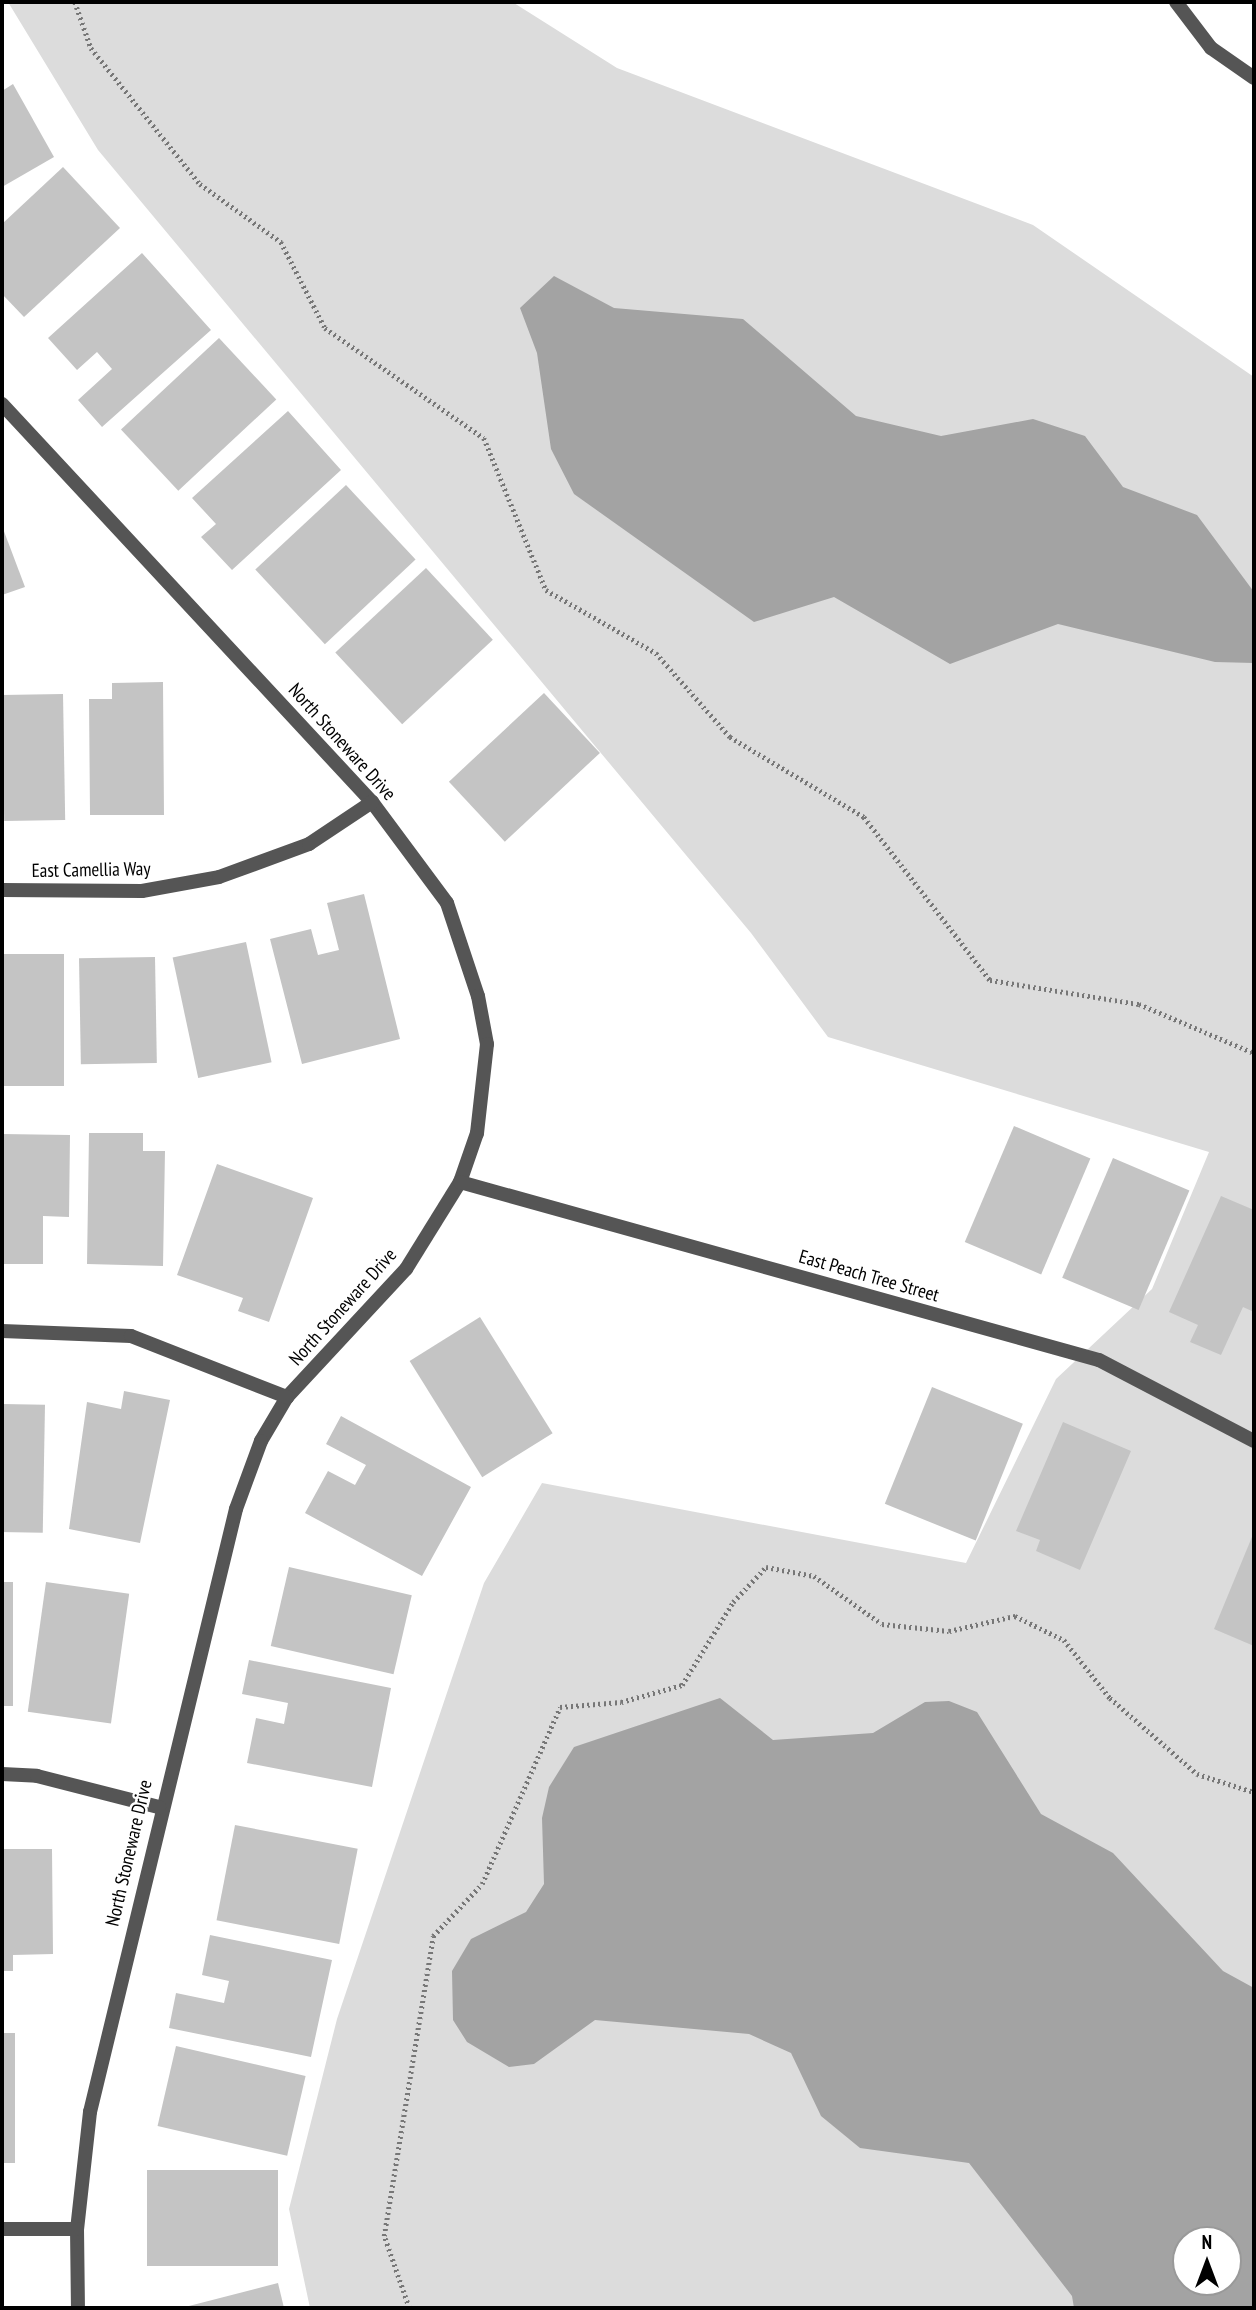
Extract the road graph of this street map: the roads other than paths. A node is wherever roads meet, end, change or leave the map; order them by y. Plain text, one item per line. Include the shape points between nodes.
1 (1176, 2) edge
2 (1254, 78) edge
3 (2, 404) edge
4 (372, 802) junction
5 (2, 890) edge
6 (460, 1182) junction
7 (2, 1331) edge
8 (287, 1397) junction
9 (1254, 1441) edge
10 (2, 1774) edge
11 (159, 1807) junction
12 (2, 2229) edge
13 (77, 2229) junction
14 (78, 2308) edge

1 - 2 street via 1211,48
3 - 4 street, North Stoneware Drive
4 - 5 street, East Camellia Way via 309,844 219,877 142,891
4 - 6 street, North Stoneware Drive via 447,903 478,996 487,1044 484,1088
6 - 8 street, North Stoneware Drive via 406,1269
6 - 9 street, East Peach Tree Street via 1099,1360
7 - 8 street via 131,1336
8 - 11 street, North Stoneware Drive via 261,1441 236,1509
10 - 11 street via 37,1776
11 - 13 street, North Stoneware Drive via 90,2112
12 - 13 street
13 - 14 street, North Stoneware Drive

